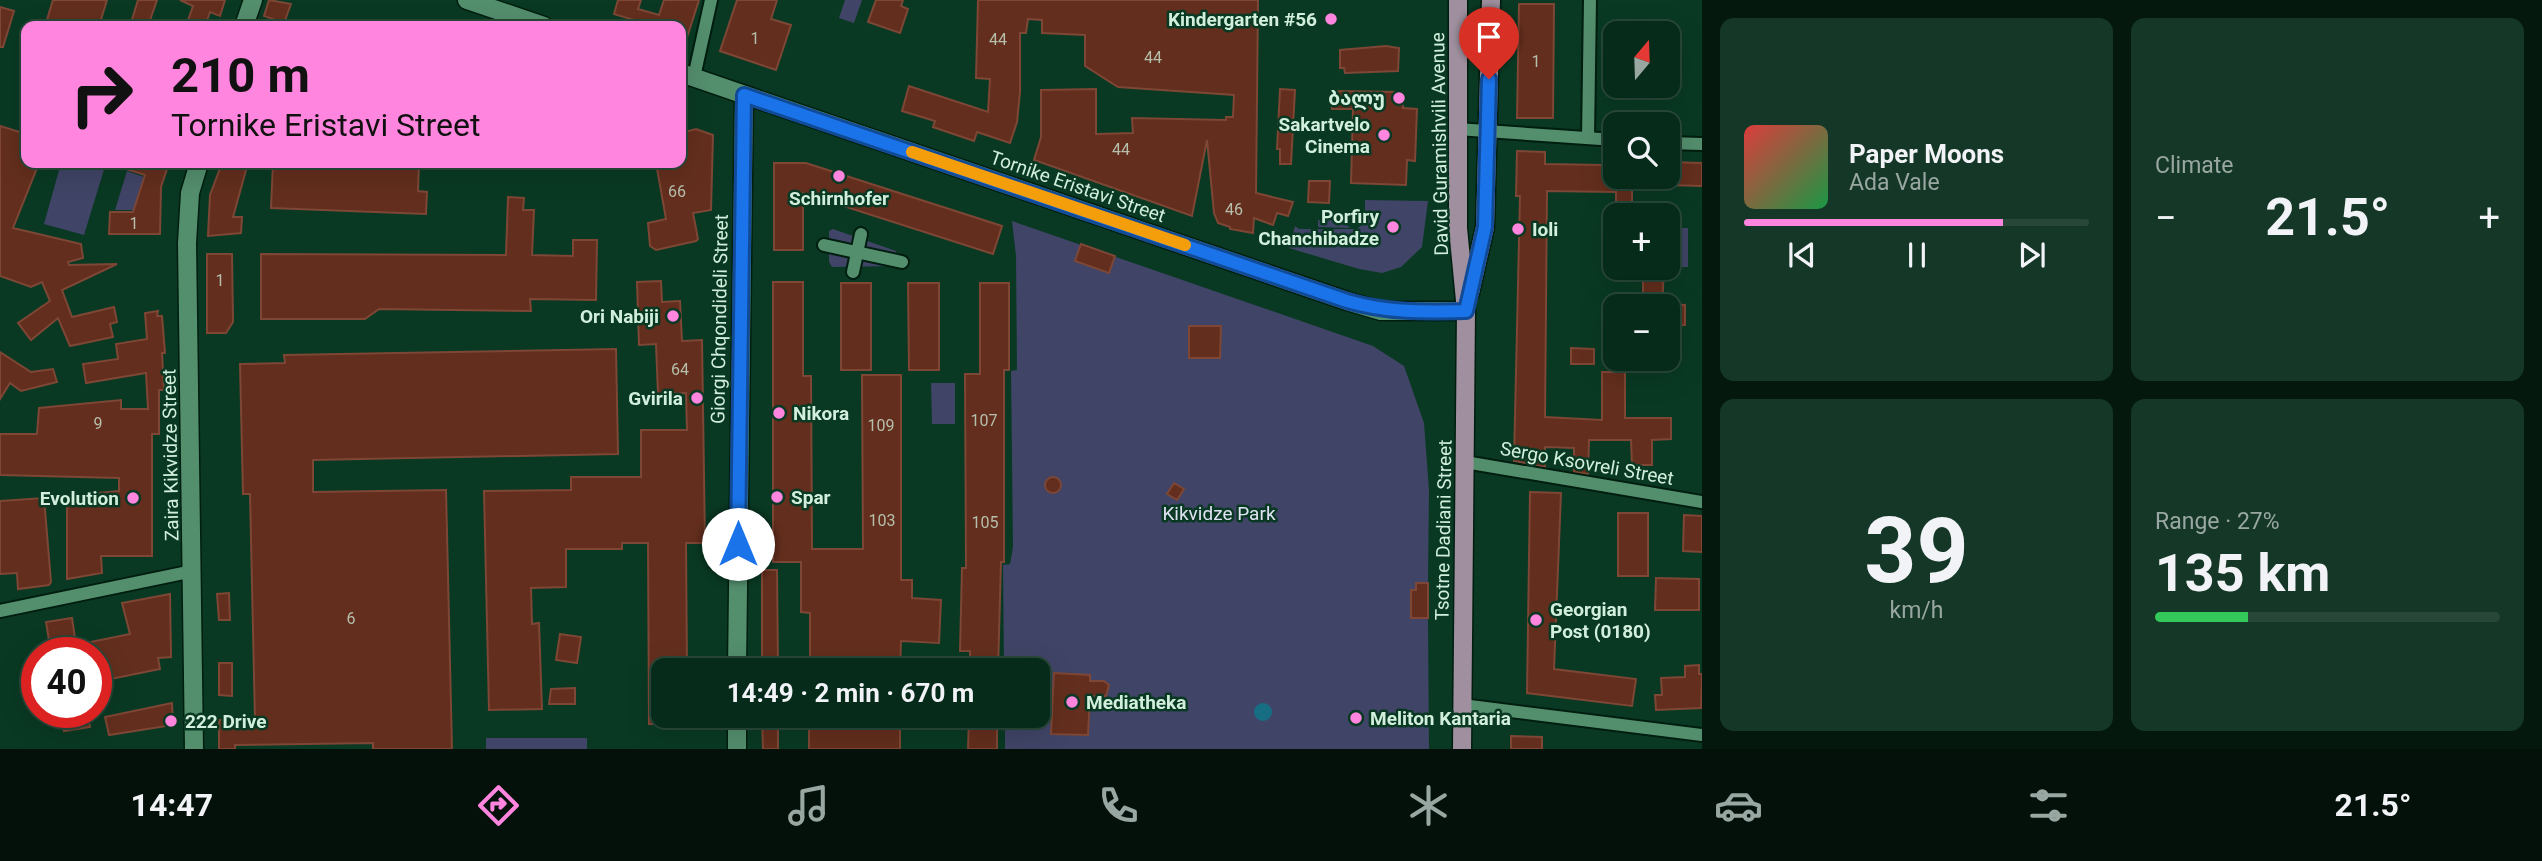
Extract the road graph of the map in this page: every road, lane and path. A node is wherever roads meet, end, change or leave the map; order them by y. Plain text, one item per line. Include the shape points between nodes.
1 (253, 0) edge
2 (467, 0) edge
3 (710, 0) edge
4 (1458, 0) edge
5 (1491, 0) edge
6 (1590, 0) edge
7 (246, 21) edge
8 (529, 21) edge
9 (687, 75) edge
10 (744, 95) junction
11 (1457, 130) junction
12 (1487, 132) junction
13 (1588, 138) junction
14 (1603, 139) edge
15 (1680, 143) edge
16 (1702, 144) edge
17 (198, 168) edge
18 (861, 234) dead end
19 (824, 245) dead end
20 (857, 252) junction
21 (902, 262) dead end
22 (853, 272) dead end
23 (1466, 311) junction
24 (1465, 462) junction
25 (1702, 502) edge
26 (193, 571) junction
27 (0, 611) edge
28 (737, 658) edge
29 (1462, 705) junction
30 (737, 728) edge
31 (1702, 734) edge
32 (194, 749) edge
33 (737, 749) edge
34 (1462, 749) edge

1 - 7 street
2 - 8 street
3 - 9 street
4 - 11 main road, David Guramishvili Avenue
5 - 12 main road, David Guramishvili Avenue
6 - 13 street
9 - 10 street, Tornike Eristavi Street
10 - 23 street, Tornike Eristavi Street via 1347,301 1381,311
10 - 28 street, Giorgi Chqondideli Street
11 - 12 street
11 - 23 main road, David Guramishvili Avenue via 1458,228
12 - 13 street
12 - 23 main road, David Guramishvili Avenue via 1485,227
13 - 14 street
15 - 16 street
17 - 26 street, Zaira Kikvidze Street via 190,193 187,243
18 - 20 street
19 - 20 street
20 - 21 street
20 - 22 street
23 - 24 main road, Tsotne Dadiani Street
24 - 25 street, Sergo Ksovreli Street
24 - 29 main road, Tsotne Dadiani Street
26 - 27 street
26 - 32 street, Zaira Kikvidze Street
29 - 31 street
29 - 34 main road, Tsotne Dadiani Street
30 - 33 street

